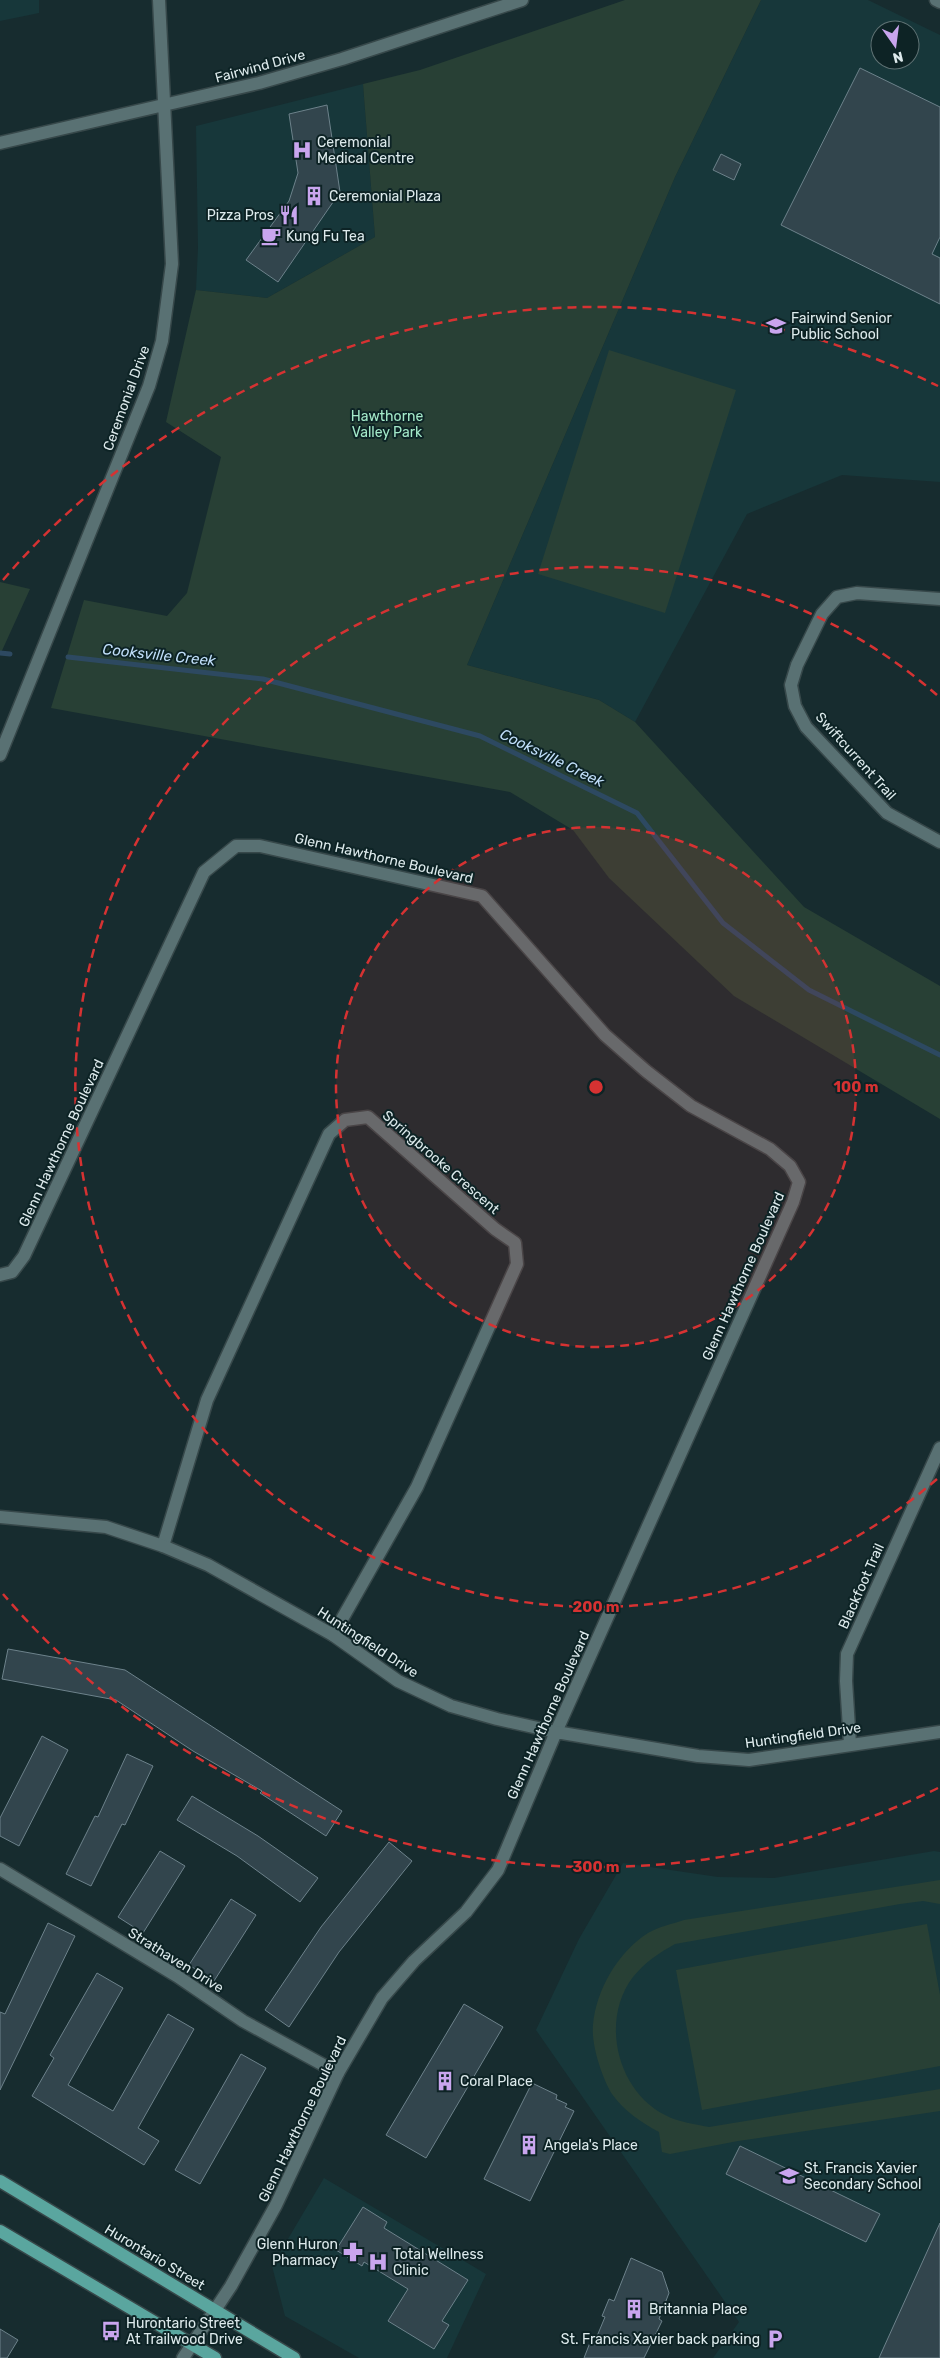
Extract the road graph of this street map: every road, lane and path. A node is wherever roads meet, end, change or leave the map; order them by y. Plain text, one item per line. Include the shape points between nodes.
1 (159, 0) edge
2 (522, 0) edge
3 (936, 0) edge
4 (940, 2) edge
5 (163, 106) junction
6 (0, 143) edge
7 (940, 599) edge
8 (0, 755) edge
9 (940, 842) edge
10 (0, 1275) edge
11 (940, 1448) edge
12 (0, 1517) edge
13 (163, 1546) junction
14 (333, 1635) junction
15 (556, 1732) junction
16 (940, 1732) edge
17 (850, 1744) junction
18 (0, 1869) edge
19 (338, 2073) junction
20 (0, 2181) edge
21 (0, 2231) edge
22 (215, 2310) junction
23 (193, 2344) junction
24 (183, 2358) edge
25 (215, 2358) edge
26 (294, 2358) edge

1 - 5 street, Ceremonial Drive
2 - 5 street, Fairwind Drive via 342,59
3 - 4 street
5 - 6 street, Fairwind Drive
5 - 8 street, Ceremonial Drive via 172,264 162,341 149,386
7 - 9 street, Swiftcurrent Trail via 857,593 837,597 822,614 797,665 791,685 795,706 806,727 887,812
10 - 15 street, Glenn Hawthorne Boulevard via 12,1272 24,1256 204,872 236,846 260,846 482,896 605,1035 691,1106 770,1149 790,1166 799,1182 793,1202
11 - 17 street, Blackfoot Trail via 848,1654 846,1681
12 - 13 street, Huntingfield Drive via 106,1527
13 - 14 street, Huntingfield Drive via 208,1565
13 - 14 street, Springbrooke Crescent via 207,1400 329,1134 345,1120 368,1117 514,1243 517,1264 416,1487
14 - 15 street, Huntingfield Drive via 398,1681 428,1696 497,1719
15 - 17 street, Huntingfield Drive via 698,1756 749,1760
15 - 19 street, Glenn Hawthorne Boulevard via 498,1870 466,1912 414,1961 382,1998
16 - 17 street, Huntingfield Drive
18 - 19 street, Strathaven Drive via 177,1976 243,2021
19 - 22 street, Glenn Hawthorne Boulevard via 290,2180
20 - 22 main road, Hurontario Street
21 - 23 main road
22 - 23 street, Glenn Hawthorne Boulevard
22 - 26 main road, Hurontario Street
23 - 24 street, Glenn Hawthorne Boulevard
23 - 25 main road

